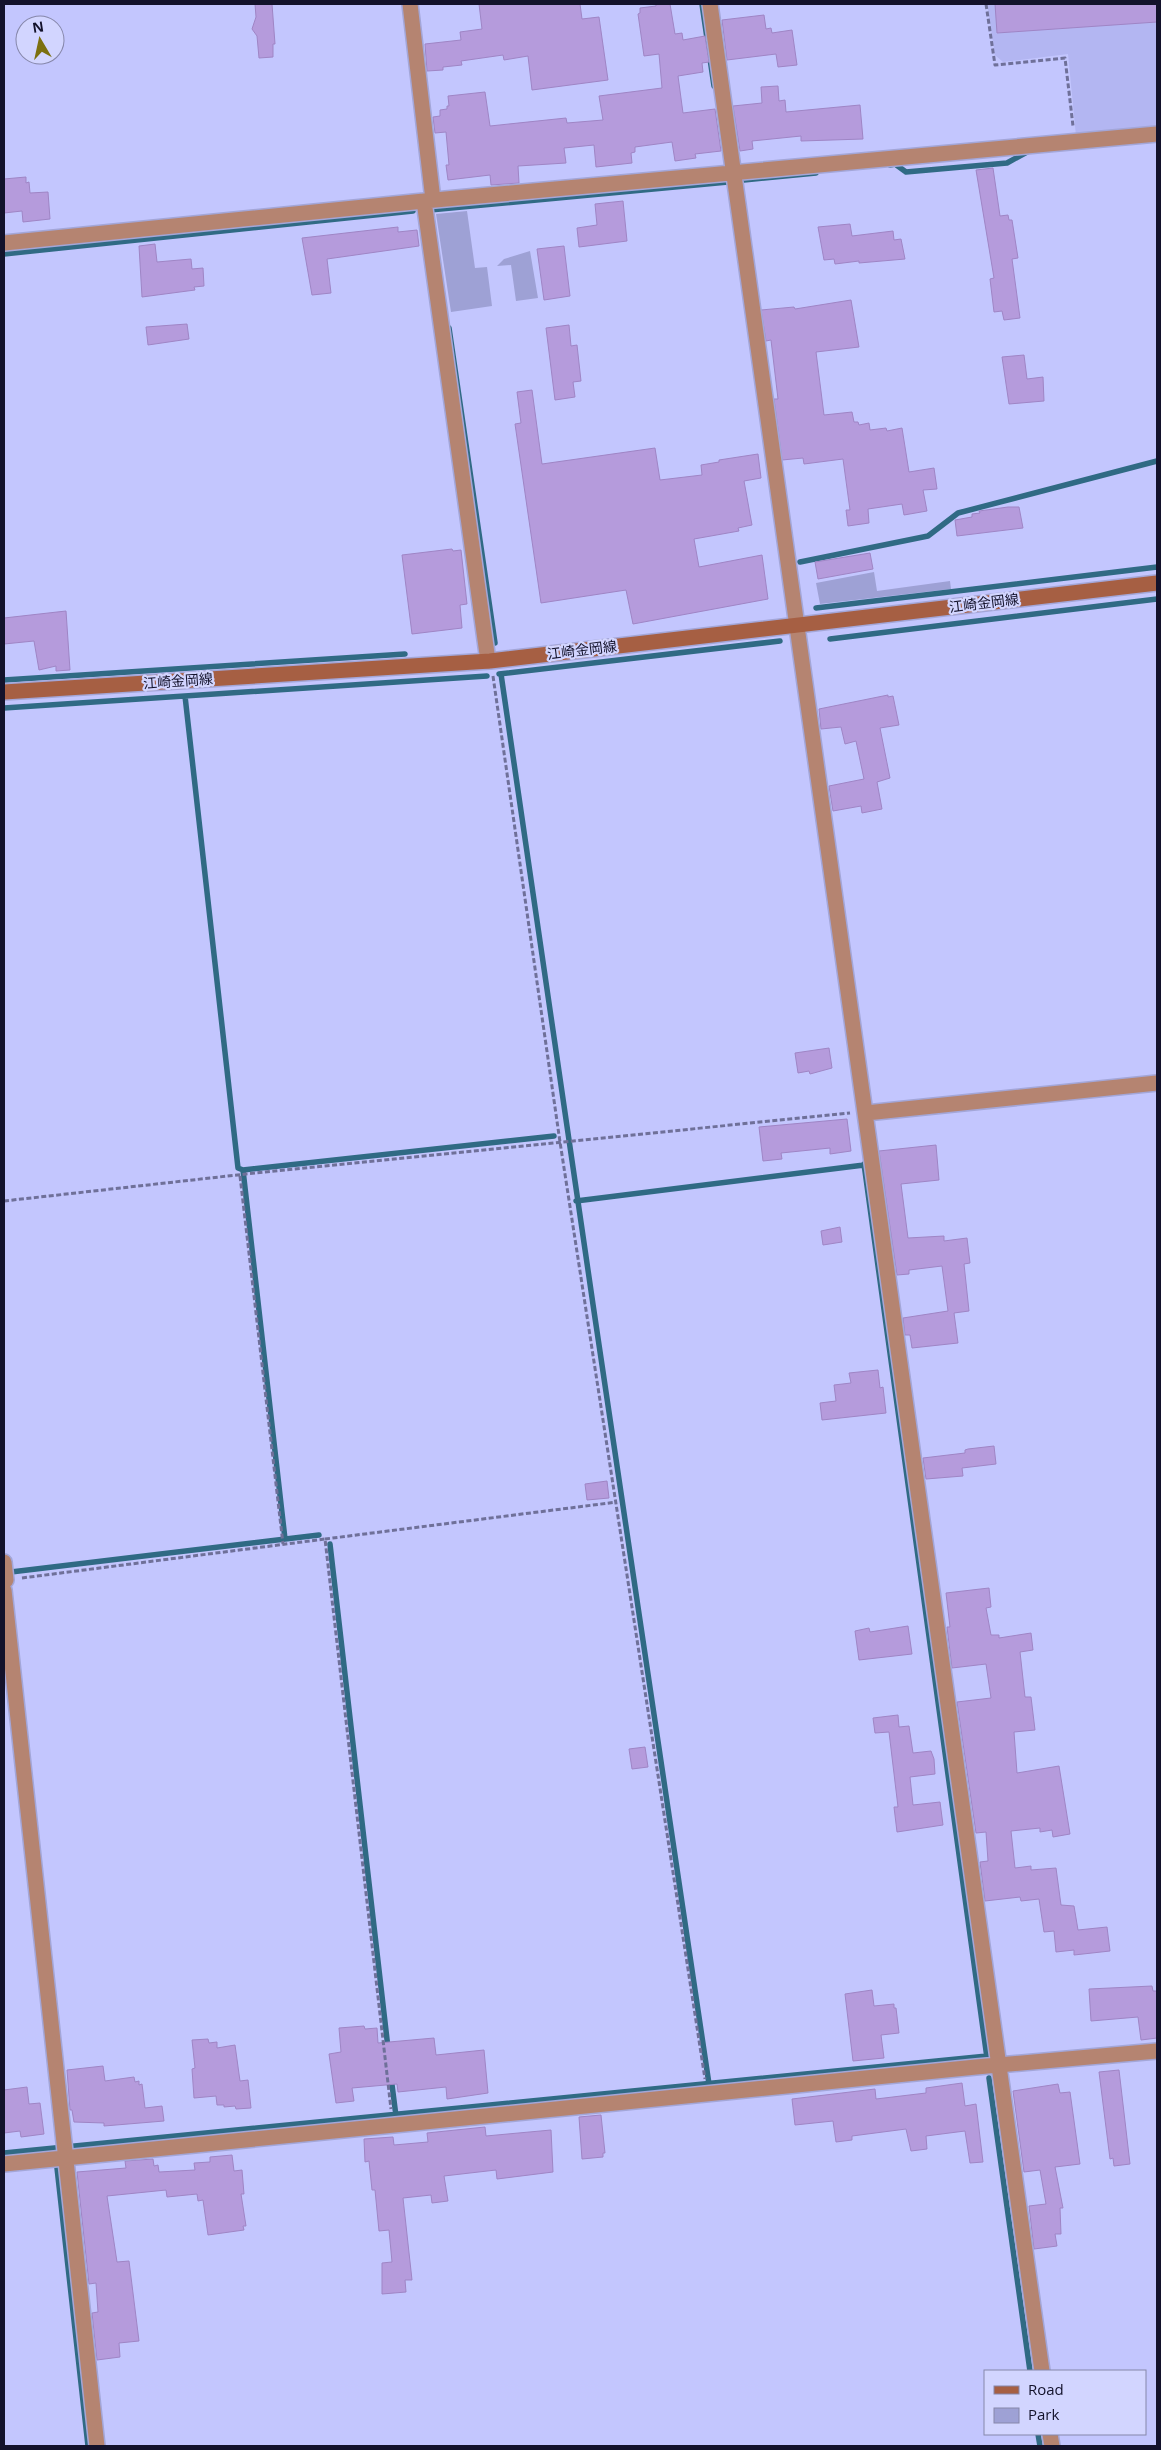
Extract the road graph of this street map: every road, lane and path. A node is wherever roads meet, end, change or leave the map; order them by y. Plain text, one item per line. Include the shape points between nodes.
1 (410, 4) edge
2 (710, 4) edge
3 (986, 4) edge
4 (1157, 134) edge
5 (1074, 141) junction
6 (734, 172) junction
7 (428, 201) junction
8 (4, 243) edge
9 (1157, 583) edge
10 (796, 625) junction
11 (489, 661) junction
12 (4, 692) edge
13 (1157, 1082) edge
14 (860, 1113) junction
15 (564, 1142) junction
16 (243, 1175) junction
17 (4, 1201) edge
18 (617, 1502) junction
19 (325, 1539) junction
20 (282, 1541) junction
21 (4, 1562) edge
22 (5, 1585) edge
23 (1157, 2052) edge
24 (1001, 2066) junction
25 (705, 2080) dead end
26 (391, 2110) dead end
27 (65, 2151) junction
28 (4, 2164) edge
29 (1042, 2370) edge
30 (96, 2446) edge

1 - 7 street
2 - 6 street
3 - 5 path via 996,65 1065,58
4 - 5 street
5 - 6 street
6 - 7 street
6 - 10 street
7 - 8 street
7 - 11 street
9 - 10 main road, 江崎金岡線
10 - 11 main road, 江崎金岡線
10 - 14 street
11 - 12 main road, 江崎金岡線
11 - 15 path
13 - 14 street
14 - 15 path
14 - 24 street
15 - 16 path
15 - 18 path
16 - 17 path
16 - 20 path
18 - 19 path
18 - 25 path
19 - 20 path
19 - 26 path
20 - 22 path
21 - 22 street
22 - 27 street
23 - 24 street
24 - 27 street
24 - 29 street
27 - 28 street
27 - 30 street

